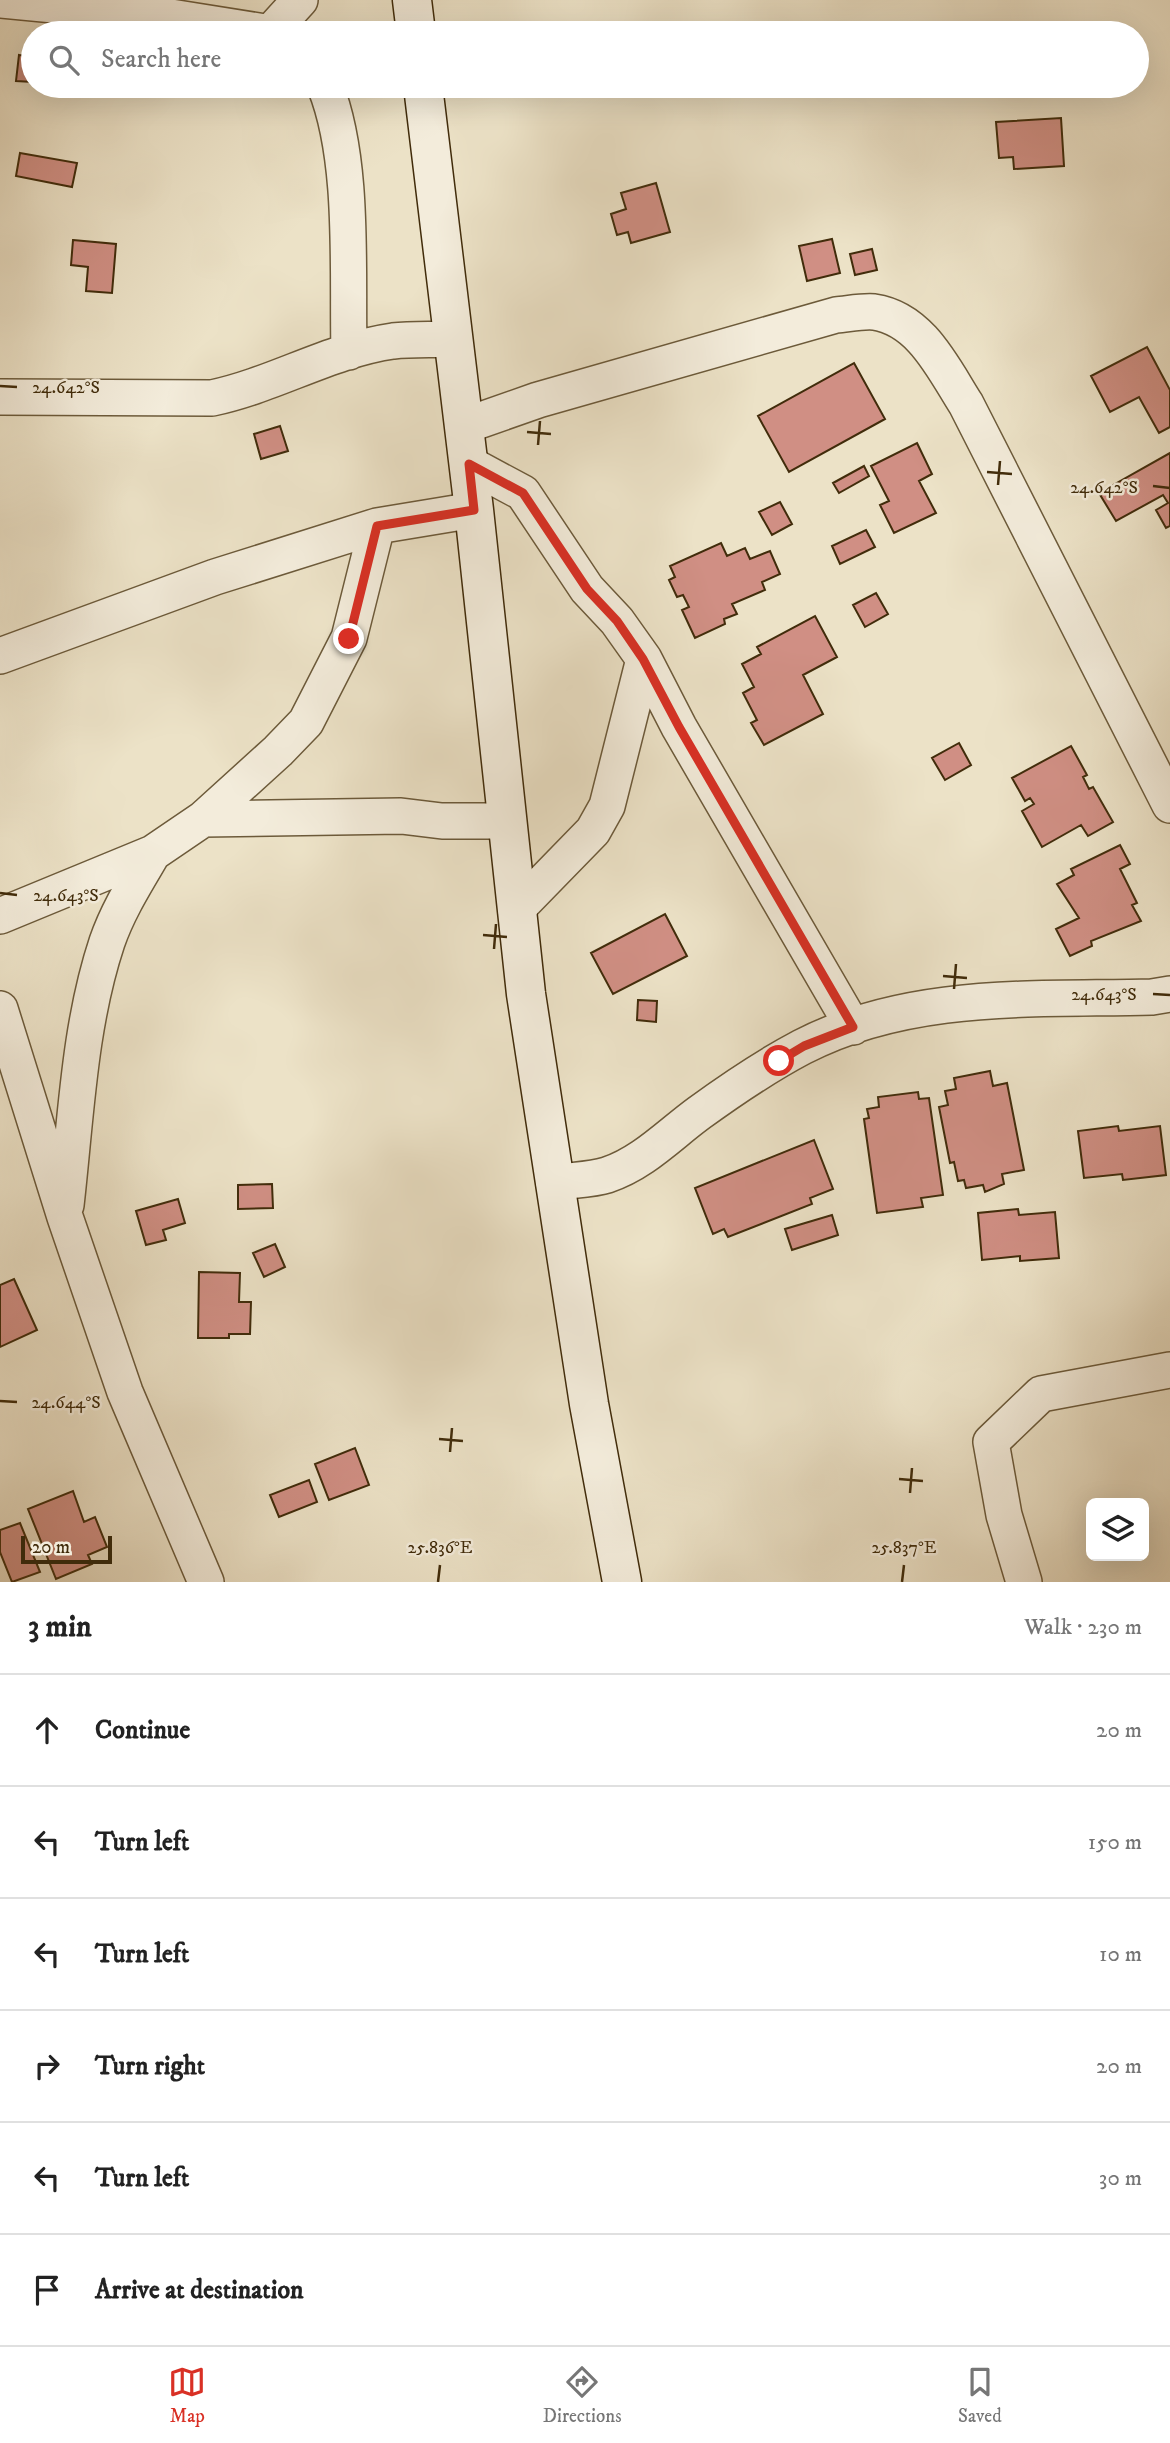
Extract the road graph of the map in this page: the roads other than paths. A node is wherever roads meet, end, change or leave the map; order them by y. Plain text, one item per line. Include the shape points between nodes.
1 (0, 0) edge
2 (300, 0) edge
3 (412, 0) edge
4 (195, 21) edge
5 (281, 21) edge
6 (415, 21) edge
7 (329, 98) edge
8 (423, 98) edge
9 (453, 339) junction
10 (349, 352) junction
11 (0, 397) edge
12 (464, 426) junction
13 (469, 464) junction
14 (474, 510) junction
15 (377, 526) junction
16 (0, 656) edge
17 (643, 659) junction
18 (1170, 805) edge
19 (203, 818) junction
20 (506, 821) junction
21 (153, 853) junction
22 (516, 910) junction
23 (0, 916) edge
24 (1170, 994) edge
25 (0, 1009) edge
26 (853, 1027) junction
27 (554, 1183) junction
28 (65, 1217) junction
29 (1170, 1370) edge
30 (206, 1582) edge
31 (622, 1582) edge
32 (1024, 1582) edge

1 - 4 street
2 - 5 street
3 - 6 street
7 - 10 street via 337,124 349,244
8 - 9 street
9 - 10 street via 393,341
9 - 12 street
10 - 11 street via 212,398
12 - 13 street
12 - 18 street via 538,400 836,315 872,312 892,317 912,328 929,347 966,404
13 - 14 street
13 - 17 street via 523,493 587,589
14 - 15 street
14 - 20 street
15 - 16 street via 215,576
15 - 19 street via 349,639 306,722
17 - 22 street via 607,806 593,831
17 - 26 street
19 - 20 street via 401,816
19 - 21 street
20 - 22 street
21 - 23 street
21 - 28 street via 107,943 94,995
22 - 27 street
24 - 26 street via 940,1005
25 - 28 street
26 - 27 street via 804,1046 736,1086 665,1143 607,1175
27 - 31 street
28 - 30 street via 125,1392
29 - 32 street via 1041,1394 991,1442 1004,1515

